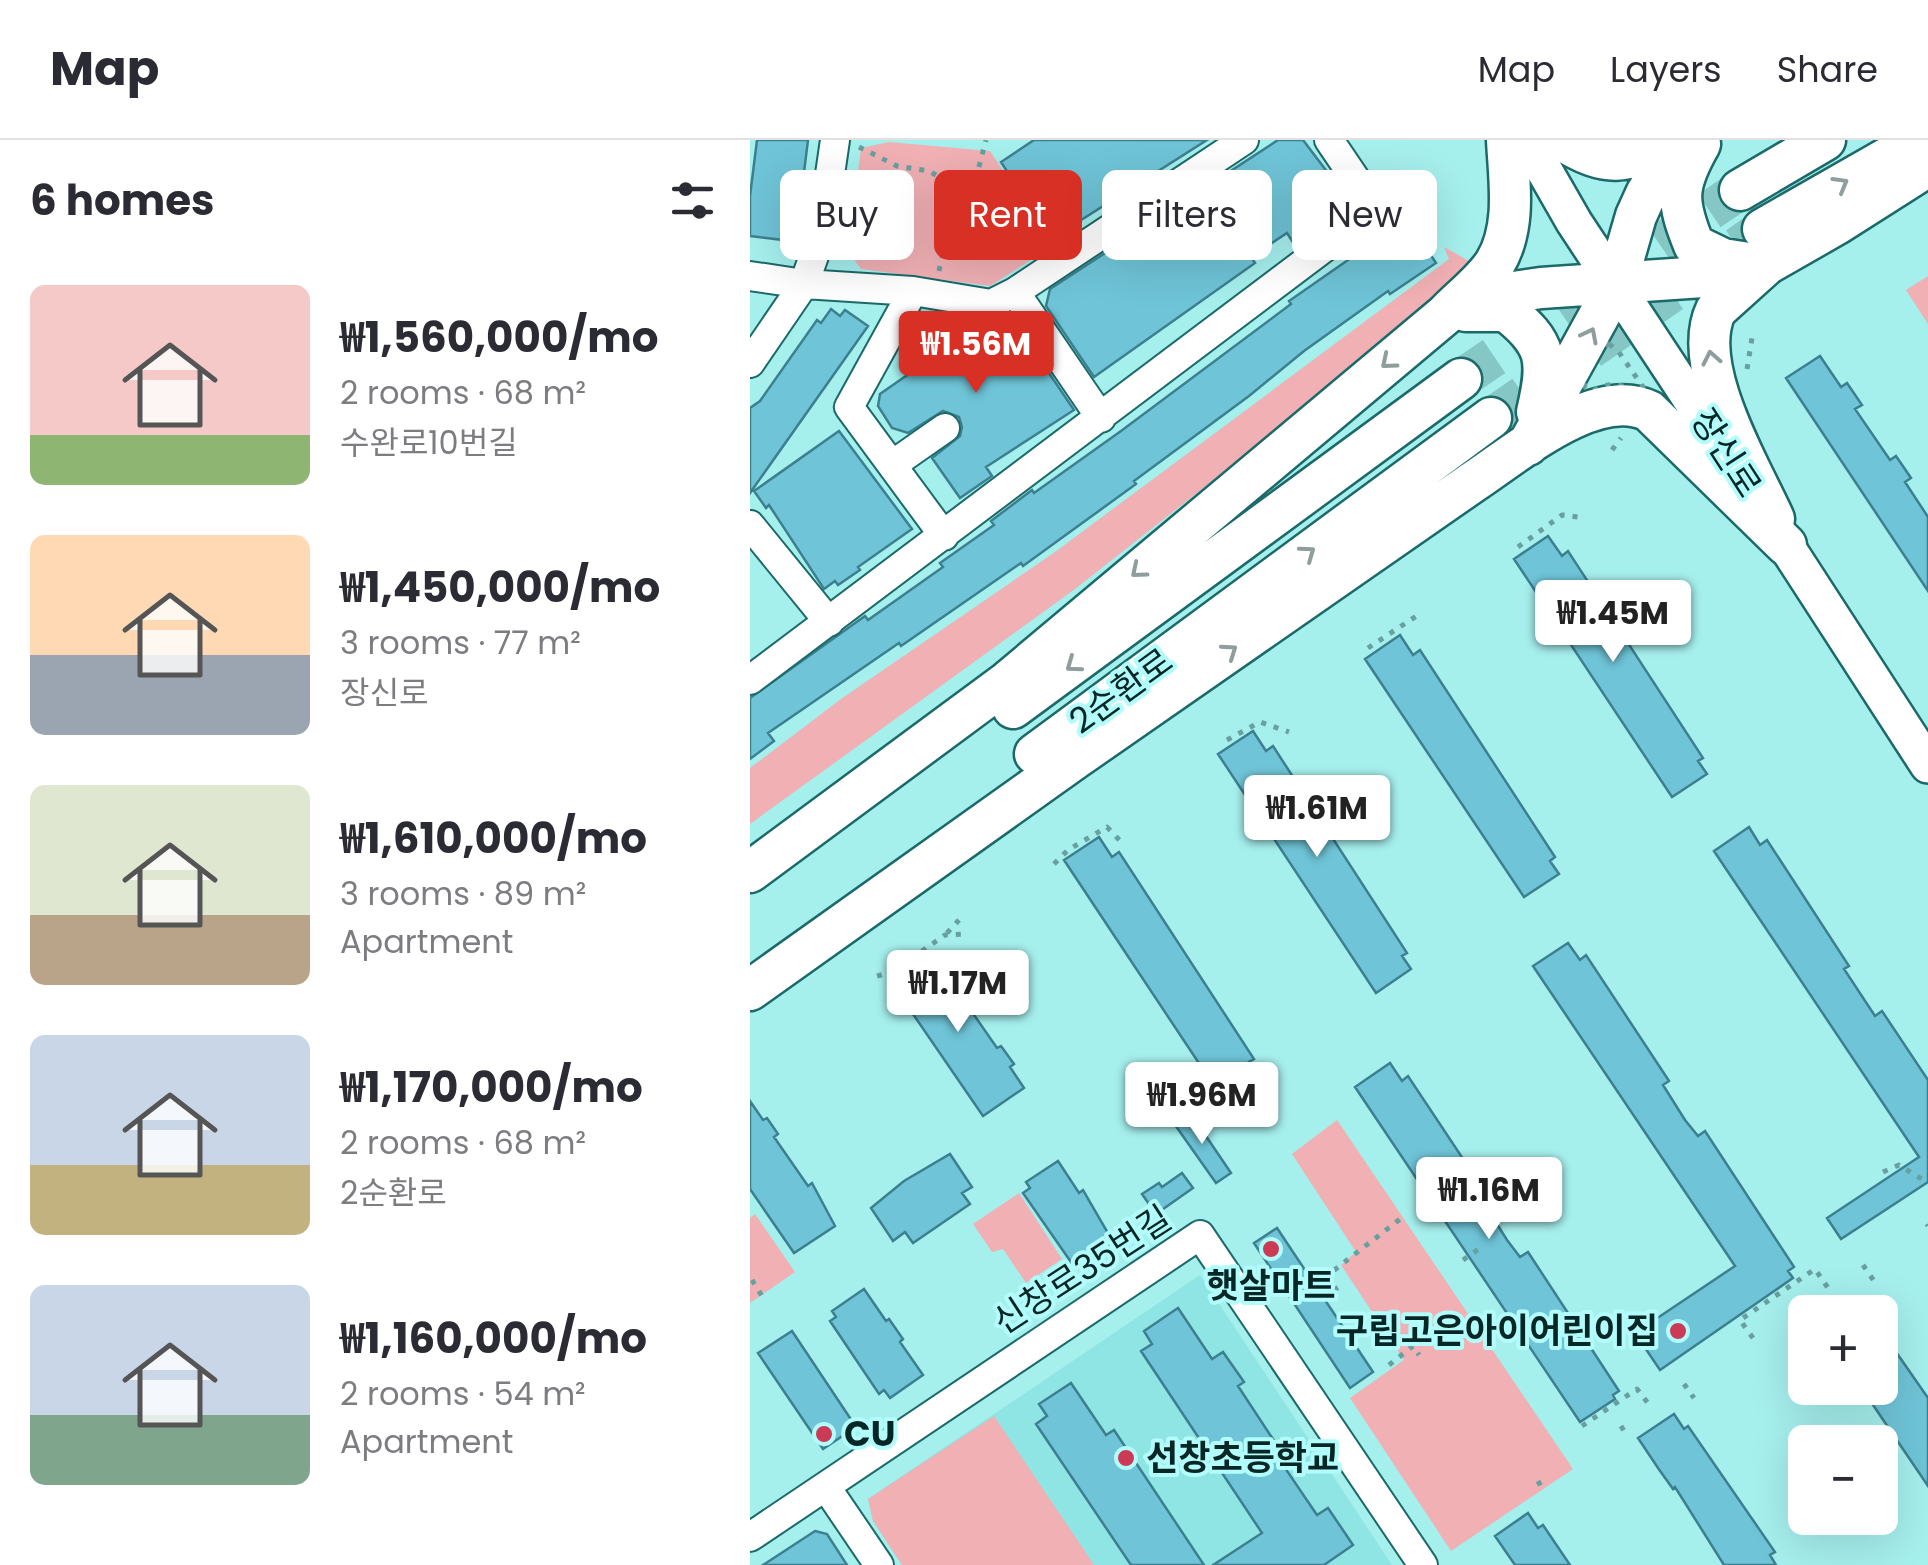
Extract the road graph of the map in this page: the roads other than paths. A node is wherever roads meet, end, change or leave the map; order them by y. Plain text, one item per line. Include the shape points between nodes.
1 (835, 140) edge
2 (1244, 140) edge
3 (1330, 140) edge
4 (1507, 140) edge
5 (1527, 140) edge
6 (1562, 140) edge
7 (1678, 140) edge
8 (1699, 140) edge
9 (1826, 140) edge
10 (1919, 140) edge
11 (1928, 166) edge
12 (1740, 190) tunnel mouth
13 (1765, 246) junction
14 (750, 276) edge
15 (804, 284) junction
16 (1616, 285) junction
17 (924, 292) junction
18 (1015, 292) junction
19 (1446, 314) junction
20 (750, 362) edge
21 (1461, 379) tunnel mouth
22 (1101, 418) junction
23 (1491, 418) tunnel mouth
24 (945, 428) dead end
25 (1528, 445) junction
26 (892, 465) junction
27 (750, 525) edge
28 (944, 536) junction
29 (1786, 545) junction
30 (829, 622) junction
31 (750, 680) edge
32 (1928, 765) edge
33 (750, 872) edge
34 (750, 902) edge
35 (750, 964) edge
36 (750, 990) edge
37 (826, 1486) junction
38 (750, 1536) edge
39 (879, 1565) edge
40 (1424, 1565) edge

1 - 15 street via 821,236
2 - 18 street
3 - 22 street via 1373,206 1335,242
4 - 19 highway via 1508,230 1502,248
5 - 16 main road, 장신로
6 - 7 highway via 1612,162
8 - 13 highway via 1680,187 1680,212 1694,245 1722,259
8 - 16 highway via 1646,194
9 - 12 highway
13 -> 10 highway
11 - 13 highway
13 - 16 highway via 1732,275
29 -> 13 highway via 1723,406 1707,338 1716,310
14 - 15 street
15 - 17 street
15 - 20 street
16 - 19 highway via 1500,294
25 -> 16 highway
16 - 29 main road, 장신로
17 - 18 street via 991,304
17 - 26 street via 849,407
18 - 22 street
19 - 25 highway via 1506,311 1534,335 1545,371
19 -> 33 highway via 1007,682
21 -> 34 highway, 2순환로
22 - 28 street
35 -> 23 highway, 2순환로
24 - 26 street
25 - 29 highway via 1589,410 1632,402 1681,439
36 -> 25 highway
26 - 28 street
27 - 30 street
28 - 30 street
29 - 32 main road, 장신로
30 - 31 street
37 - 38 street, 신창로35번길
37 - 39 street
37 - 40 street, 신창로35번길 via 1200,1235

